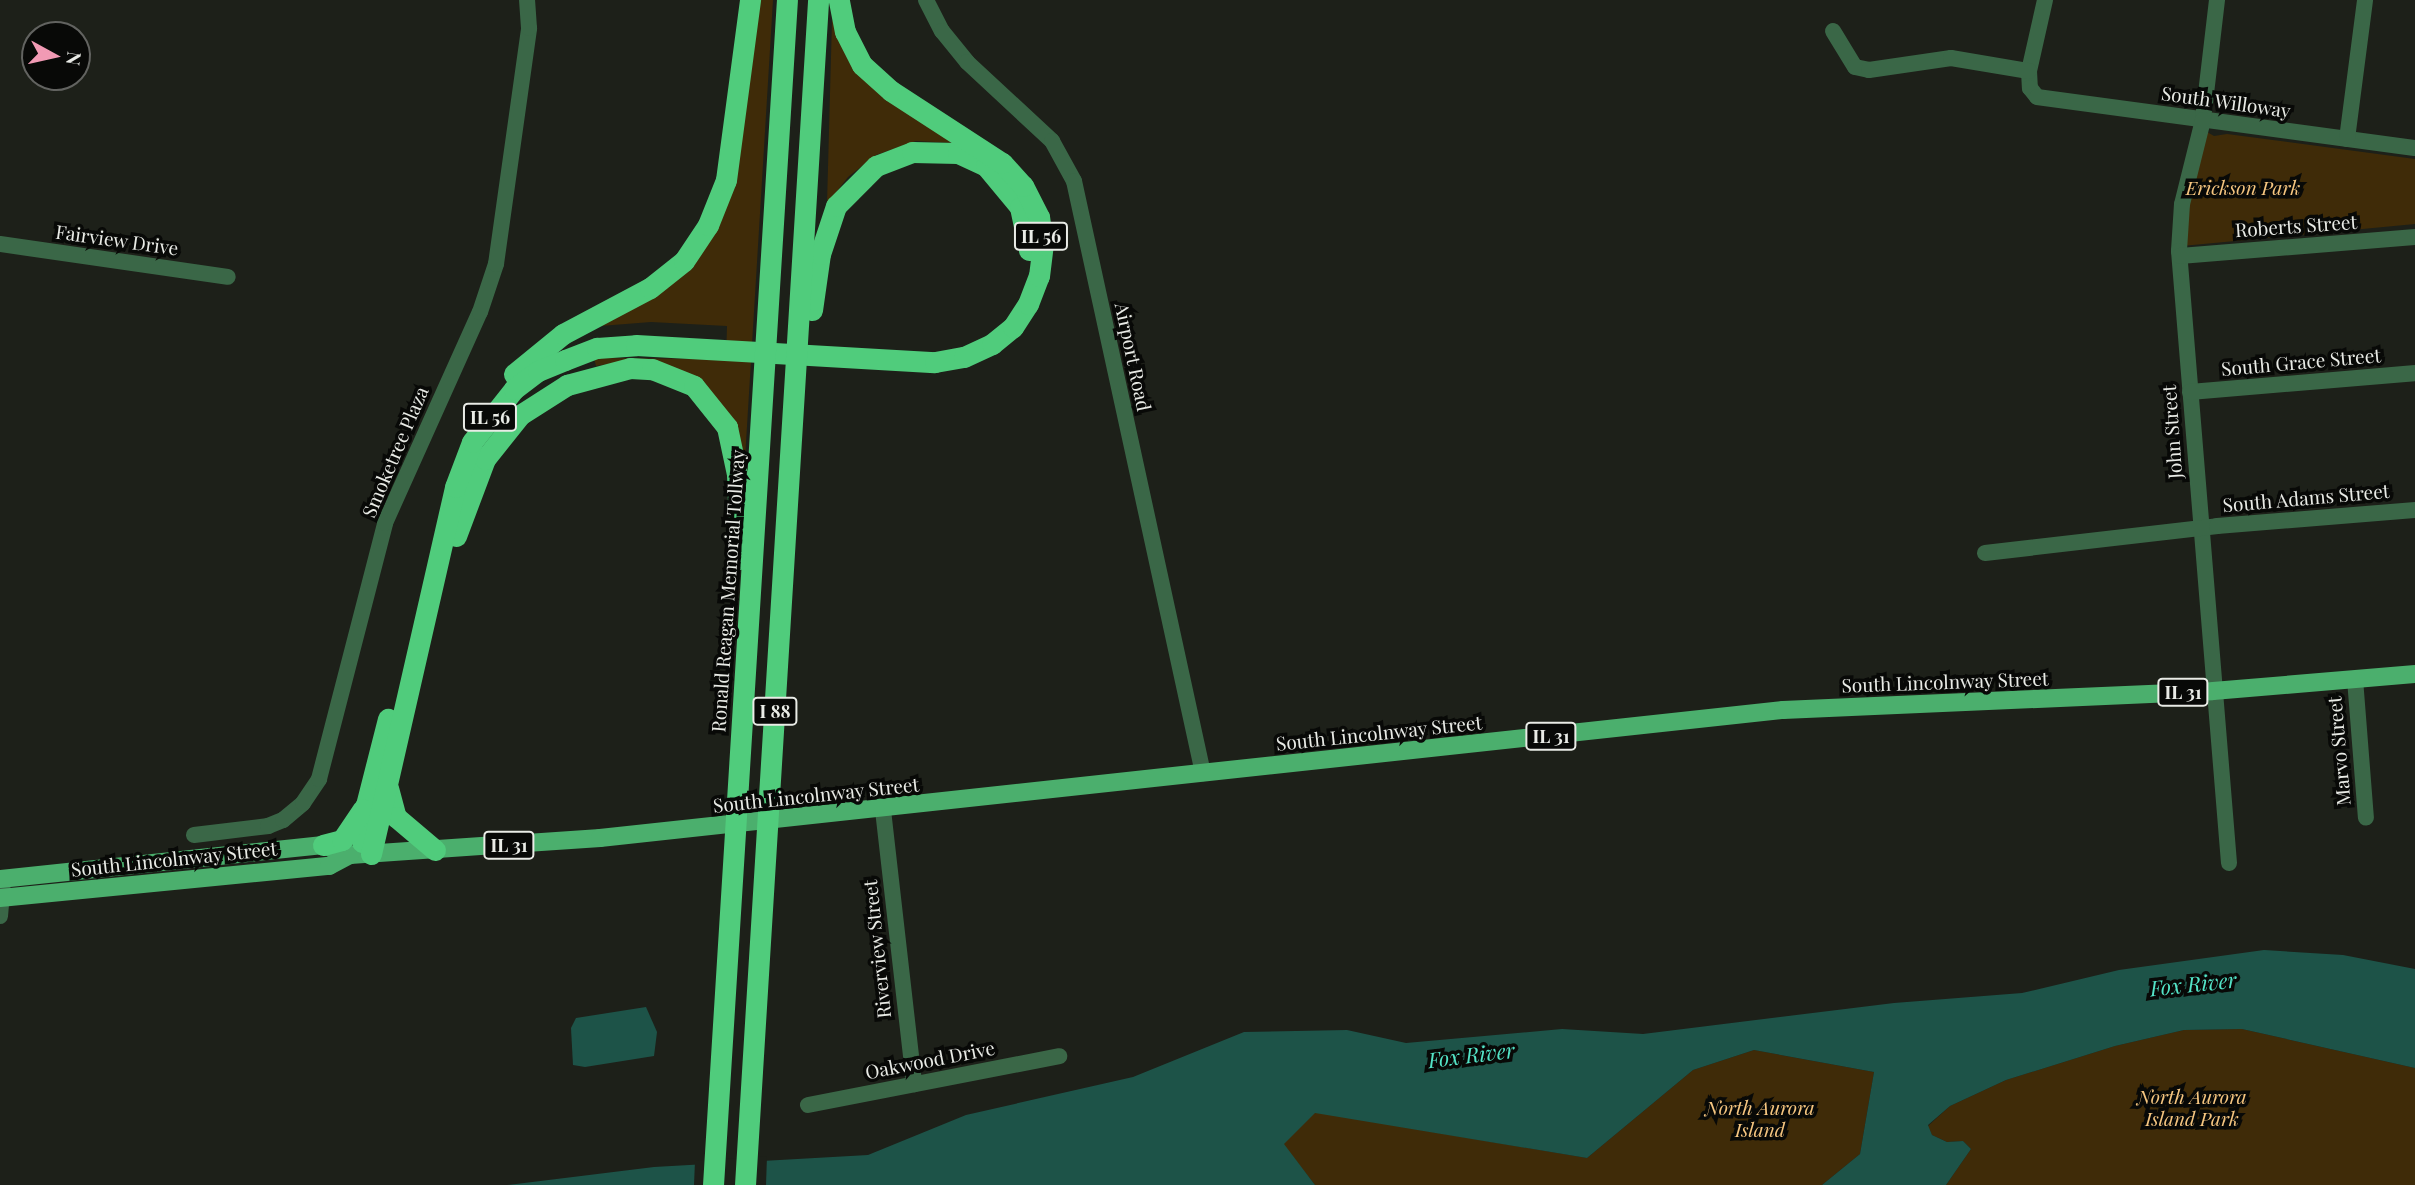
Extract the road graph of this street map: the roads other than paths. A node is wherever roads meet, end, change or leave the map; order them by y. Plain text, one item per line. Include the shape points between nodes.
1 (527, 0) edge
2 (750, 0) edge
3 (787, 0) edge
4 (818, 0) edge
5 (839, 0) edge
6 (926, 0) edge
7 (2045, 0) edge
8 (2217, 0) edge
9 (2365, 0) edge
10 (1833, 31) dead end
11 (2029, 71) junction
12 (2203, 120) junction
13 (2347, 139) junction
14 (2415, 148) edge
15 (2415, 237) edge
16 (0, 244) edge
17 (2180, 256) junction
18 (228, 277) dead end
19 (741, 344) junction
20 (827, 349) junction
21 (2415, 373) edge
22 (795, 380) junction
23 (502, 384) junction
24 (2190, 392) junction
25 (2415, 510) edge
26 (2201, 529) junction
27 (1984, 553) dead end
28 (747, 665) junction
29 (2415, 674) edge
30 (412, 676) junction
31 (2355, 679) junction
32 (2213, 691) junction
33 (1203, 773) junction
34 (388, 783) junction
35 (366, 805) junction
36 (883, 810) junction
37 (2366, 818) dead end
38 (194, 835) dead end
39 (323, 845) junction
40 (435, 850) junction
41 (361, 854) junction
42 (2229, 863) dead end
43 (2, 878) edge
44 (1, 904) edge
45 (1059, 1056) dead end
46 (914, 1084) junction
47 (808, 1105) dead end
48 (713, 1185) edge
49 (745, 1185) edge

1 - 38 street, Smoketree Plaza via 529,28 496,264 480,312 388,514 319,779 303,803 283,820
2 - 23 highway, IL 56 via 726,180 708,225 684,261 650,288 564,334
3 - 28 highway, Ronald Reagan Memorial Tollway / I 88
4 - 22 highway, I 88
5 - 20 highway, IL 56 via 845,32 862,65 891,91 1002,163 1023,186 1039,217 1042,245 1040,276 1028,304 1013,327 992,344 964,357 934,362
6 - 33 street, Airport Road via 942,31 967,62 1052,141 1074,181
7 - 11 street
8 - 12 street, John Street
9 - 13 street
10 - 11 street via 1855,67 1862,69 1951,58
11 - 12 street, South Willoway via 2034,93 2043,100
12 - 13 street, South Willoway
12 - 17 street, John Street via 2182,204
13 - 14 street, South Willoway
15 - 17 street, Roberts Street
16 - 18 street, Fairview Drive
17 - 24 street, John Street
19 - 20 highway
19 - 23 highway via 649,332 592,338 563,348
19 - 30 highway, IL 56 via 597,348 538,371 514,389 472,442 455,487
20 - 22 highway via 948,347 976,339 999,321 1021,291 1029,263 1028,233 1020,207 986,166 958,153 912,152 876,166 852,186 836,206 820,254 810,332
21 - 24 street, South Grace Street
22 - 49 highway, I 88
23 - 35 highway, IL 56 via 463,433 449,466
24 - 26 street, John Street
25 - 26 street, South Adams Street
26 - 27 street, South Adams Street
26 - 32 street, John Street
28 - 30 highway via 739,605 737,474 727,427 694,386 668,373 629,368 567,385 542,399 501,436 474,484
28 - 48 highway, Ronald Reagan Memorial Tollway / I 88
29 - 31 main road, South Lincolnway Street / IL 31
30 - 34 highway, IL 56
31 - 32 main road, South Lincolnway Street / IL 31
31 - 37 street, Marvo Street
32 - 33 main road, South Lincolnway Street / IL 31 via 1783,710
32 - 42 street, John Street
33 - 36 main road, South Lincolnway Street / IL 31
34 - 40 highway, IL 56 via 396,817
34 - 41 highway
35 - 39 highway via 342,840
35 - 41 highway, IL 56
36 - 40 main road, South Lincolnway Street / IL 31
36 - 46 street, Riverview Street
39 - 41 main road, South Lincolnway Street / IL 31
39 - 43 main road, South Lincolnway Street / IL 31
40 - 41 main road, South Lincolnway Street / IL 31
41 - 44 main road, South Lincolnway Street via 329,866
43 - 44 street
45 - 46 street, Oakwood Drive
46 - 47 street, Oakwood Drive

